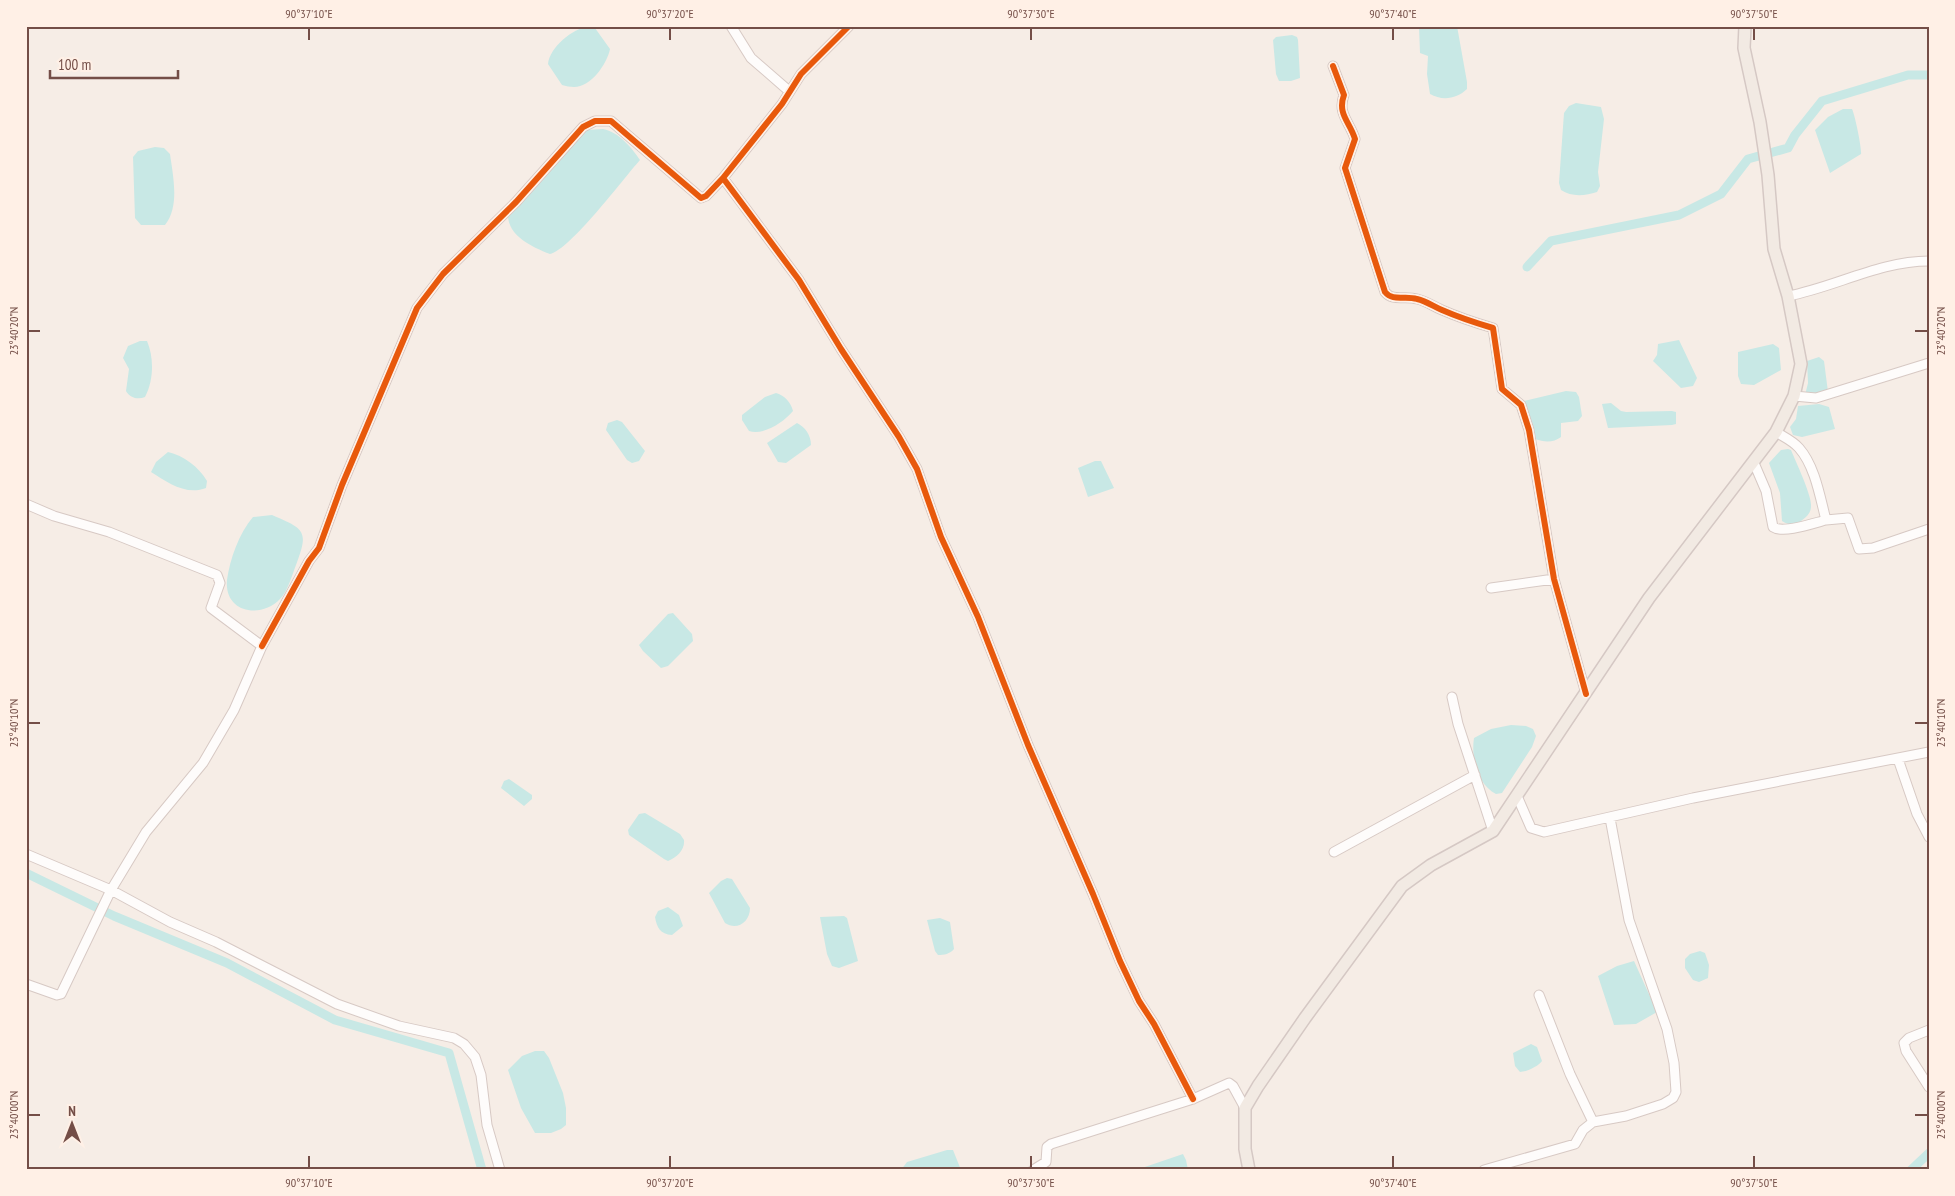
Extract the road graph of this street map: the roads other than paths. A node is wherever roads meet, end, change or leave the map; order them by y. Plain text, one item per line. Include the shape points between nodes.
1 (731, 26) edge
2 (849, 26) edge
3 (1745, 26) edge
4 (1333, 66) dead end
5 (789, 90) junction
6 (722, 178) junction
7 (1929, 261) edge
8 (1788, 296) junction
9 (1929, 363) edge
10 (1794, 396) junction
11 (1776, 432) junction
12 (1754, 462) junction
13 (26, 504) edge
14 (1826, 520) junction
15 (1929, 529) edge
16 (1554, 579) junction
17 (1491, 588) dead end
18 (262, 646) junction
19 (1586, 694) junction
20 (1452, 697) dead end
21 (1929, 752) edge
22 (1898, 759) junction
23 (1475, 775) junction
24 (1517, 796) junction
25 (1610, 818) junction
26 (1493, 831) junction
27 (1929, 837) edge
28 (1334, 852) dead end
29 (26, 854) edge
30 (109, 893) junction
31 (26, 984) edge
32 (1539, 995) dead end
33 (1929, 1030) edge
34 (1929, 1087) edge
35 (1193, 1099) junction
36 (1245, 1108) junction
37 (1593, 1122) junction
38 (500, 1170) edge
39 (1033, 1170) edge
40 (1249, 1170) edge
41 (1484, 1170) edge

1 - 5 street via 751,58
2 - 5 street
3 - 8 main road via 1744,48 1764,147 1774,249
4 - 16 street via 1344,95 1341,104 1345,119 1355,139 1345,168 1385,292 1395,299 1408,296 1426,301 1493,328 1502,389 1521,405 1528,430
5 - 6 street via 771,119
6 - 18 street via 701,198 612,121 595,121 583,127 516,202 443,274 417,308 342,485 319,548
6 - 35 street via 799,280 900,437 917,470 941,537 971,600 1028,745 1120,960
7 - 8 street via 1900,263 1838,284
8 - 10 main road via 1801,364
9 - 10 street via 1816,398
10 - 11 main road
11 - 12 main road
11 - 14 street via 1799,448 1805,458
12 - 14 street via 1766,490 1776,530
12 - 19 main road via 1649,598
13 - 18 street via 54,516 110,532 217,575 220,583 211,608
14 - 15 street via 1848,518 1856,547 1861,550
16 - 17 street
16 - 19 street
18 - 30 street via 234,710 203,763 146,832
19 - 24 main road
20 - 23 street
21 - 22 street
22 - 25 street via 1757,785
22 - 27 street
23 - 26 street
23 - 28 street
24 - 25 street via 1531,828 1544,832
24 - 26 main road
25 - 37 street via 1629,920 1667,1029 1676,1092 1663,1104
26 - 36 main road via 1431,865 1402,886 1305,1018
29 - 30 street
30 - 31 street via 62,994
30 - 38 street via 216,942 337,1004 399,1026 454,1038 464,1044 475,1057 481,1075 487,1125
32 - 37 street
33 - 34 street via 1904,1043
35 - 36 street via 1229,1083
35 - 39 street via 1051,1144 1047,1147 1046,1162
36 - 40 main road via 1245,1149
37 - 41 street via 1583,1130 1575,1144

